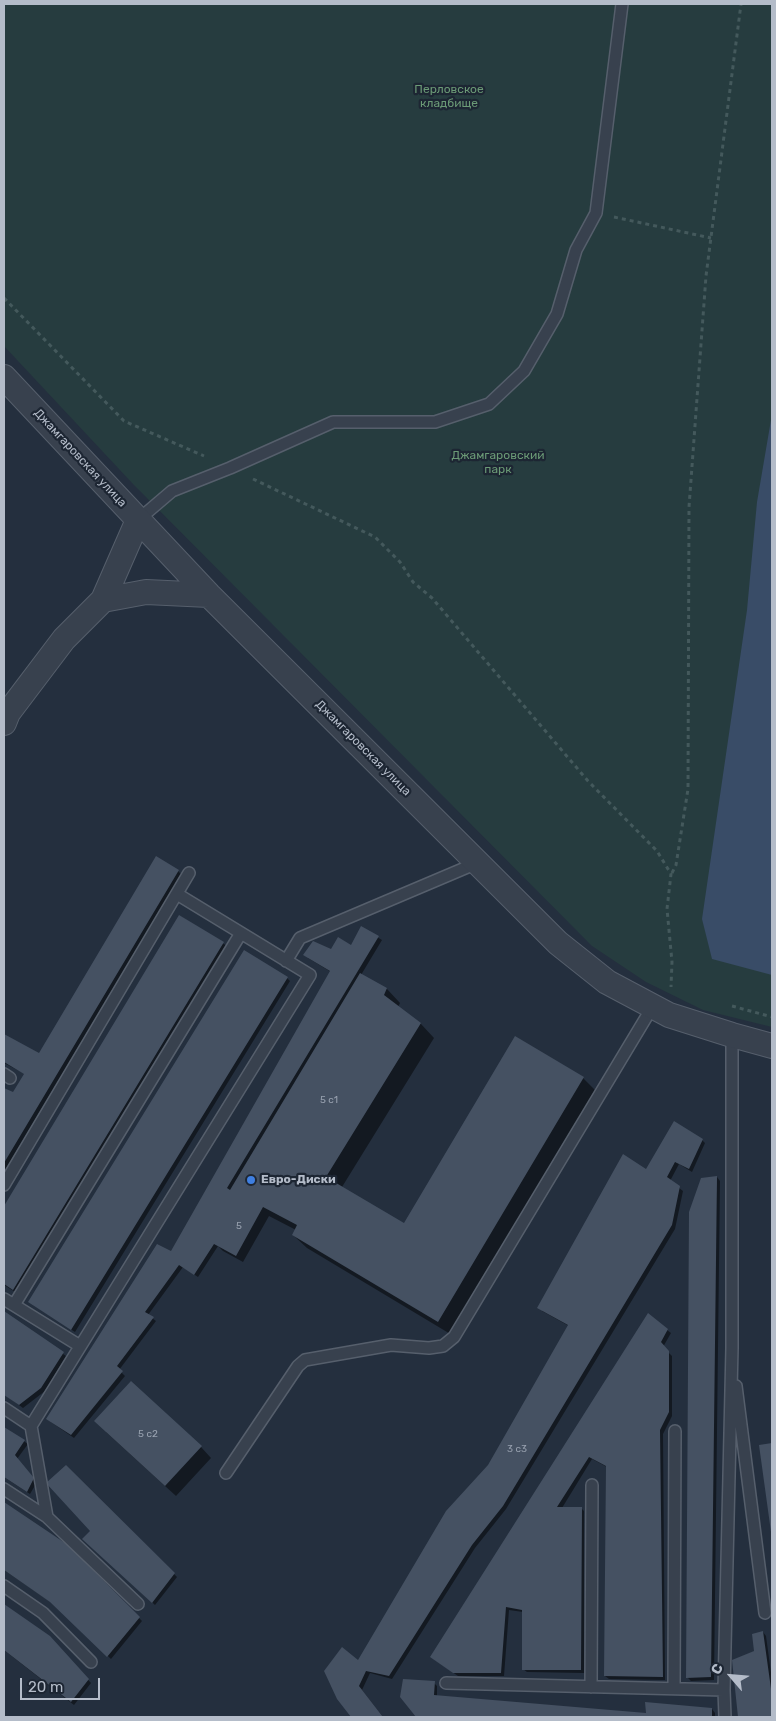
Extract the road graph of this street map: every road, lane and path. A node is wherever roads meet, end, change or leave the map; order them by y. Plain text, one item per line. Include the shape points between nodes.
1 (622, 4) edge
2 (741, 4) edge
3 (596, 213) junction
4 (711, 238) junction
5 (4, 298) edge
6 (4, 377) edge
7 (230, 468) junction
8 (138, 520) junction
9 (209, 595) junction
10 (103, 600) junction
11 (4, 723) edge
12 (477, 862) junction
13 (189, 873) dead end
14 (671, 874) junction
15 (177, 894) junction
16 (241, 933) junction
17 (286, 961) junction
18 (661, 1010) junction
19 (732, 1035) junction
20 (772, 1046) edge
21 (4, 1185) edge
22 (9, 1302) edge
23 (80, 1346) junction
24 (732, 1348) junction
25 (4, 1408) edge
26 (31, 1426) junction
27 (674, 1431) dead end
28 (226, 1473) dead end
29 (592, 1485) dead end
30 (4, 1488) edge
31 (47, 1517) junction
32 (4, 1586) edge
33 (138, 1604) dead end
34 (765, 1612) dead end
35 (91, 1662) dead end
36 (446, 1683) dead end
37 (591, 1686) junction
38 (674, 1688) junction
39 (724, 1690) junction
40 (725, 1717) edge

1 - 3 lane
2 - 4 path
3 - 4 path
3 - 7 lane via 576,250 557,314 524,371 489,404 435,422 333,422
4 - 14 path via 689,507 688,789 676,865
5 - 7 path via 124,420
6 - 8 street, Джамгаровская улица
7 - 8 lane via 172,491
7 - 14 path via 375,537 400,562 413,582 432,598 588,781 657,851
8 - 9 street, Джамгаровская улица
8 - 10 street
9 - 10 street via 146,592
9 - 12 street, Джамгаровская улица
10 - 11 street via 64,639 8,712
12 - 17 lane via 300,938
12 - 18 street, Джамгаровская улица via 558,943 607,982
13 - 15 lane
14 - 18 path via 667,909 672,962
15 - 16 lane
15 - 21 lane
16 - 17 lane
16 - 22 lane
17 - 23 lane via 310,975
18 - 19 street, Джамгаровская улица
18 - 28 lane via 454,1337 443,1346 391,1345 305,1360
19 - 20 street, Джамгаровская улица
19 - 24 lane
22 - 23 lane
23 - 26 lane
24 - 34 lane
24 - 39 lane
25 - 26 lane
26 - 31 lane
27 - 38 lane
29 - 37 lane
30 - 31 lane
31 - 33 lane
32 - 35 lane via 43,1612
36 - 37 lane
37 - 38 lane
38 - 39 lane
39 - 40 lane

